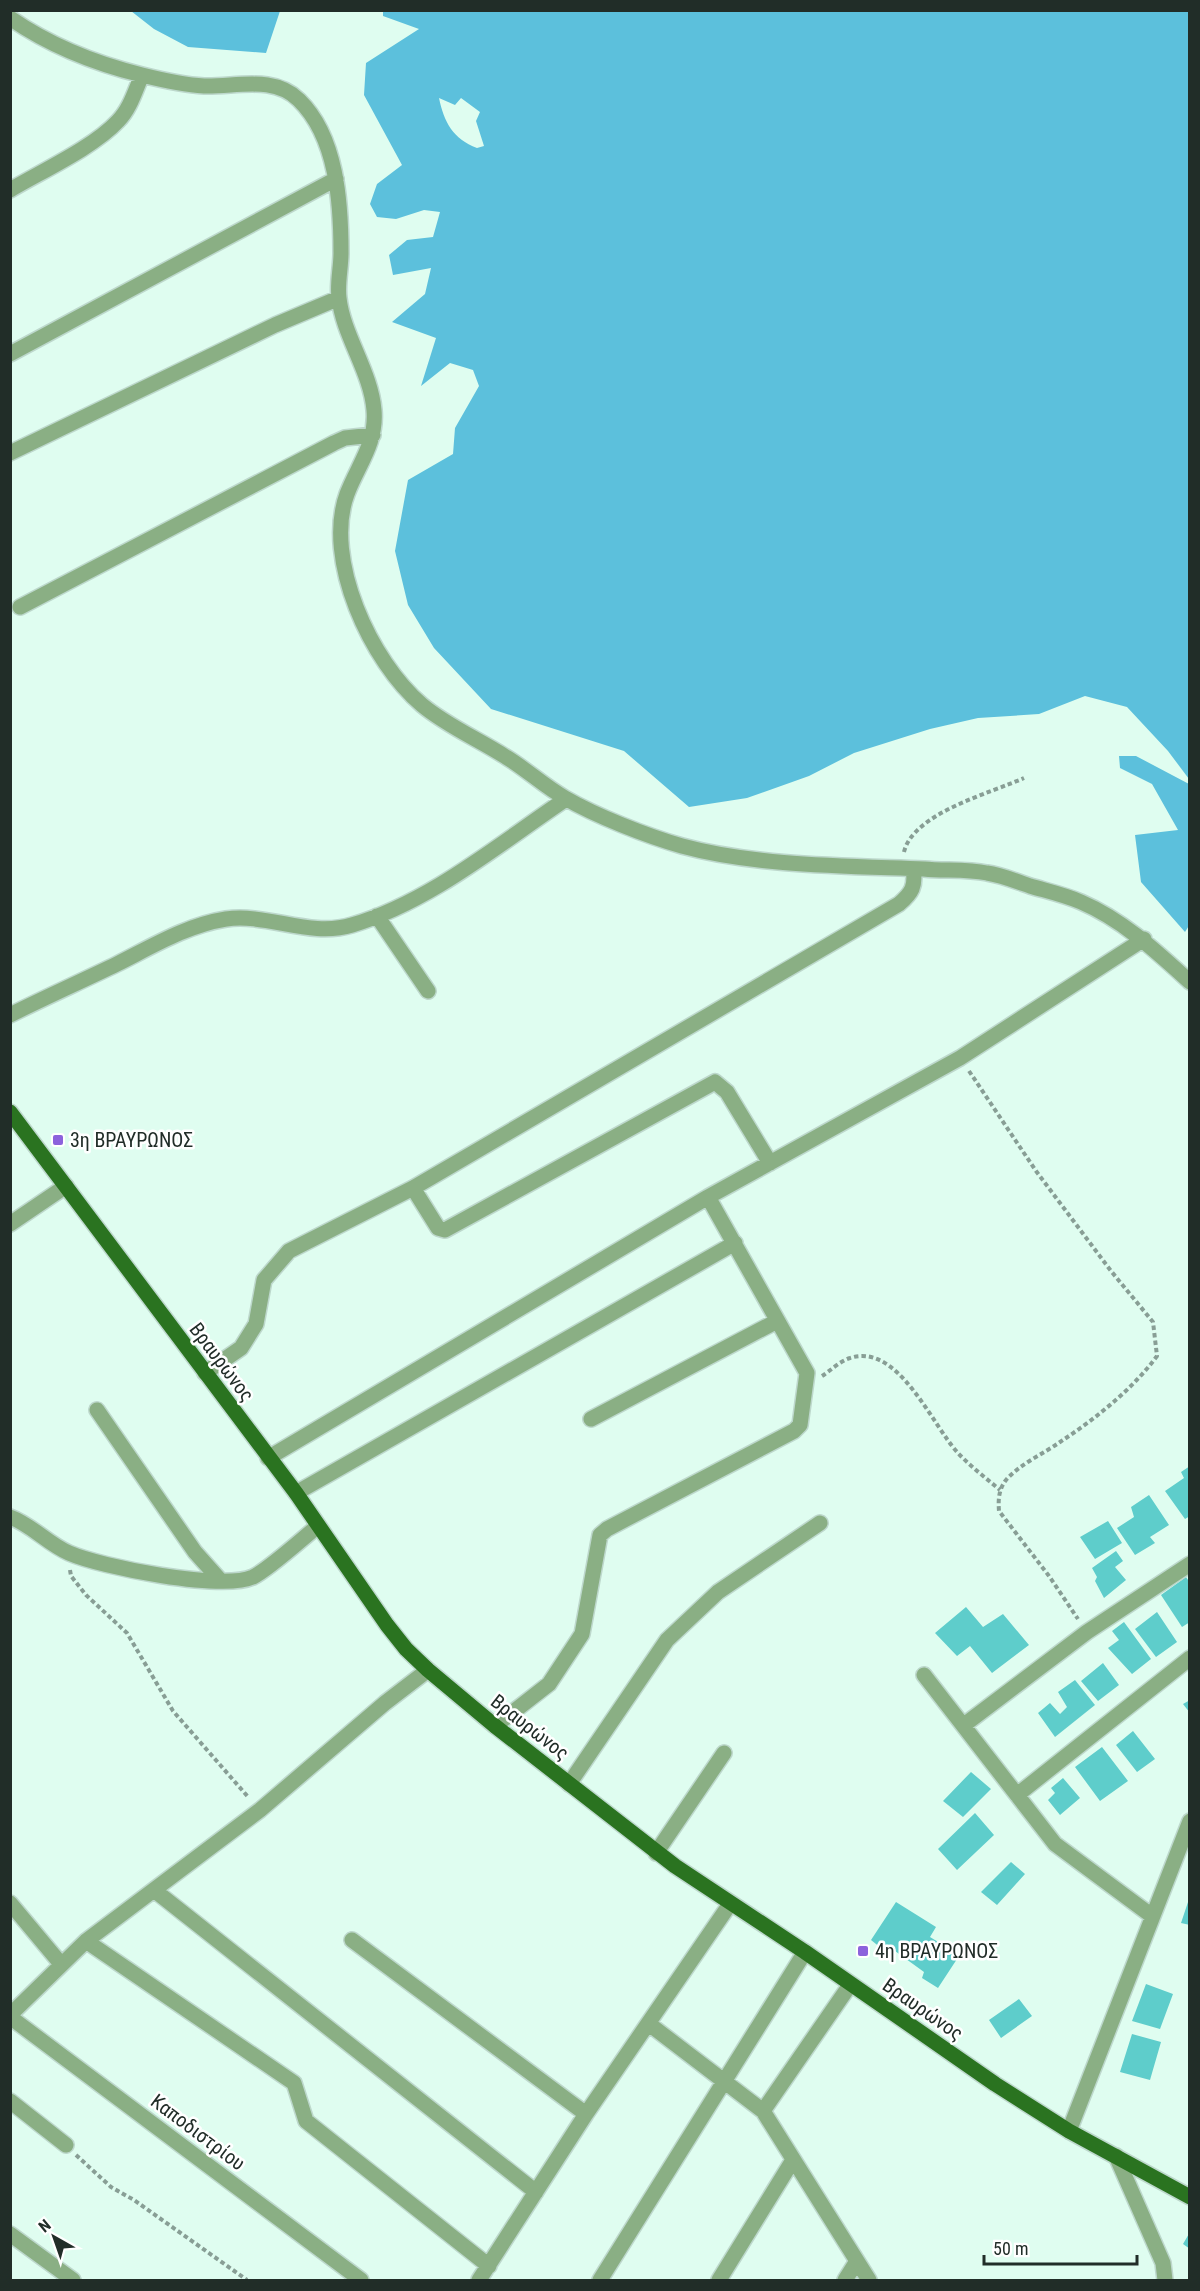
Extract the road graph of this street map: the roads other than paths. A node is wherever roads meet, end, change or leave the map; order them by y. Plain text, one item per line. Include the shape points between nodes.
1 (10, 18) edge
2 (142, 75) junction
3 (336, 179) junction
4 (10, 190) edge
5 (339, 298) junction
6 (10, 354) edge
7 (373, 435) junction
8 (10, 453) edge
9 (20, 607) dead end
10 (566, 799) junction
11 (913, 869) junction
12 (377, 916) junction
13 (1144, 939) junction
14 (1190, 982) edge
15 (429, 991) dead end
16 (10, 1015) edge
17 (10, 1112) edge
18 (770, 1163) junction
19 (66, 1186) junction
20 (413, 1188) junction
21 (708, 1197) junction
22 (10, 1224) edge
23 (735, 1243) junction
24 (777, 1321) junction
25 (205, 1373) junction
26 (97, 1410) dead end
27 (591, 1419) dead end
28 (268, 1458) junction
29 (296, 1493) junction
30 (10, 1517) edge
31 (820, 1523) dead end
32 (318, 1526) junction
33 (1190, 1564) edge
34 (220, 1580) junction
35 (1190, 1658) edge
36 (428, 1670) junction
37 (924, 1675) dead end
38 (964, 1725) junction
39 (495, 1726) junction
40 (724, 1753) dead end
41 (569, 1784) junction
42 (1017, 1795) junction
43 (1190, 1821) edge
44 (656, 1853) junction
45 (154, 1890) junction
46 (10, 1903) edge
47 (730, 1904) junction
48 (1152, 1916) junction
49 (352, 1940) dead end
50 (86, 1941) junction
51 (805, 1952) junction
52 (61, 1964) junction
53 (850, 1985) junction
54 (10, 2016) edge
55 (650, 2024) junction
56 (723, 2081) junction
57 (10, 2101) edge
58 (763, 2111) junction
59 (586, 2114) junction
60 (1069, 2131) junction
61 (66, 2145) road end
62 (1116, 2156) junction
63 (793, 2160) junction
64 (536, 2192) junction
65 (1188, 2192) edge
66 (10, 2234) edge
67 (857, 2261) junction
68 (489, 2266) junction
69 (73, 2280) edge
70 (361, 2280) edge
71 (479, 2280) edge
72 (600, 2280) edge
73 (718, 2280) edge
74 (845, 2280) edge
75 (869, 2280) edge
76 (1165, 2280) edge

1 - 2 street via 64,48
2 - 3 street via 201,86 269,84 286,89 314,121
2 - 4 street via 120,120
3 - 5 street via 341,253
3 - 6 street
5 - 7 street via 374,408
5 - 8 street
7 - 9 street via 334,443
7 - 10 street via 347,495 340,526 341,557 350,591 380,652 420,704
10 - 11 street via 683,847 749,858
10 - 12 street via 424,893
11 - 13 street via 988,873 1083,903
11 - 20 street via 912,892 899,904
12 - 15 street
12 - 16 street via 336,930 227,919 183,932
13 - 14 street
13 - 18 street via 960,1058
17 - 19 main road, Βραυρώνος
18 - 20 street via 728,1092 715,1082 445,1230 438,1228
18 - 21 street
19 - 22 street
19 - 25 main road, Βραυρώνος
20 - 25 street via 289,1251 264,1280 256,1324 241,1348
21 - 23 street
21 - 28 street
23 - 24 street
23 - 29 street
24 - 27 street
24 - 39 street via 807,1372 800,1425 607,1529 600,1536 582,1634 549,1684
25 - 28 main road, Βραυρώνος
26 - 34 street via 195,1552
28 - 29 main road, Βραυρώνος
29 - 32 main road, Βραυρώνος
30 - 34 street via 68,1553 144,1573 196,1581
31 - 41 street via 718,1592 666,1640
32 - 34 street via 252,1577
32 - 36 main road, Βραυρώνος via 387,1625
33 - 38 street via 1087,1632
35 - 42 street
36 - 39 main road, Βραυρώνος
36 - 45 street via 260,1810
37 - 38 street
38 - 42 street
39 - 41 main road, Βραυρώνος
40 - 44 street
41 - 44 main road, Βραυρώνος
42 - 48 street via 1055,1844
43 - 48 street
44 - 47 main road, Βραυρώνος
45 - 50 street
45 - 64 street
46 - 52 street
47 - 51 main road, Βραυρώνος
47 - 55 street
48 - 60 street
49 - 59 street
50 - 52 street
50 - 68 street via 294,2083 306,2121
51 - 53 main road, Βραυρώνος
51 - 56 street
52 - 54 street
53 - 58 street
53 - 60 main road, Βραυρώνος
54 - 70 street, Καποδιστρίου
55 - 56 street
55 - 59 street
56 - 58 street
56 - 72 street
57 - 61 street
58 - 63 street
59 - 64 street
60 - 62 main road, Βραυρώνος
62 - 65 main road, Βραυρώνος
62 - 76 street via 1163,2263
63 - 67 street
63 - 73 street
64 - 68 street
66 - 69 street
67 - 74 street
67 - 75 street
68 - 71 street

